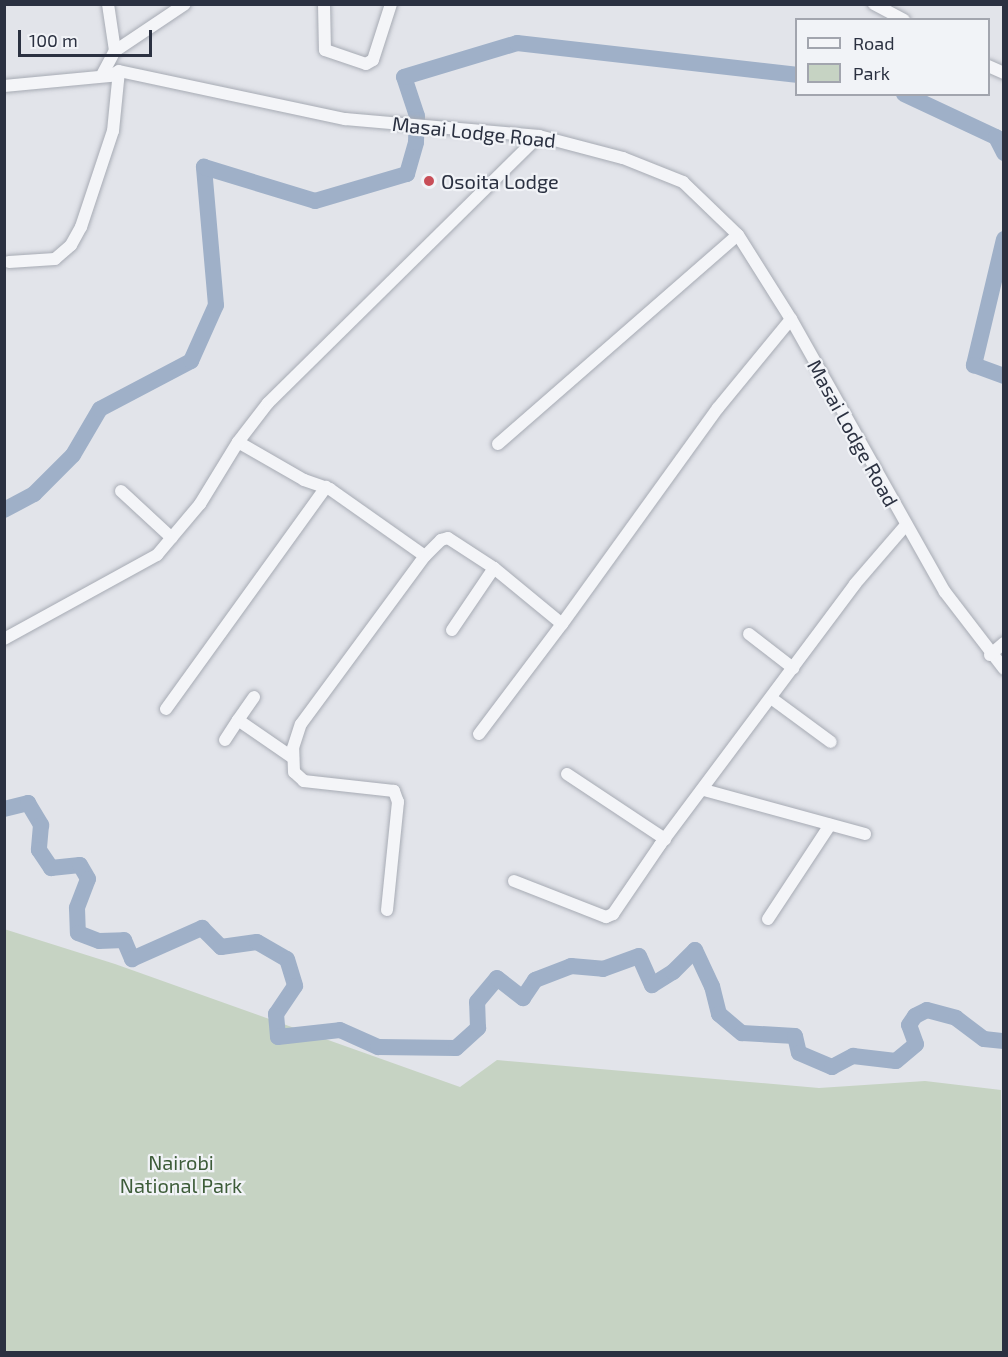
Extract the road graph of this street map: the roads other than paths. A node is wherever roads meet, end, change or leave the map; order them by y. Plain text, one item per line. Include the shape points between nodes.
1 (108, 4) edge
2 (185, 4) edge
3 (324, 4) edge
4 (391, 4) edge
5 (874, 4) edge
6 (900, 18) edge
7 (115, 51) junction
8 (990, 67) edge
9 (119, 70) junction
10 (1004, 73) edge
11 (102, 75) junction
12 (4, 86) edge
13 (539, 136) junction
14 (738, 234) junction
15 (9, 262) dead end
16 (791, 319) junction
17 (238, 442) junction
18 (498, 444) dead end
19 (326, 487) junction
20 (121, 491) dead end
21 (906, 525) junction
22 (172, 538) junction
23 (425, 556) junction
24 (494, 568) junction
25 (562, 624) junction
26 (452, 630) dead end
27 (749, 634) dead end
28 (4, 639) edge
29 (1004, 643) edge
30 (990, 655) junction
31 (793, 668) junction
32 (1004, 669) edge
33 (254, 697) dead end
34 (771, 698) junction
35 (166, 709) dead end
36 (238, 720) junction
37 (479, 734) dead end
38 (225, 740) dead end
39 (831, 742) dead end
40 (293, 758) junction
41 (567, 774) dead end
42 (704, 790) junction
43 (830, 825) junction
44 (865, 834) dead end
45 (665, 839) junction
46 (514, 881) dead end
47 (387, 910) dead end
48 (768, 919) dead end

1 - 7 street
2 - 7 street
3 - 4 street via 325,50 366,64 373,60
5 - 6 street
7 - 11 street
8 - 10 street
9 - 11 street, Masai Lodge Road
9 - 13 street, Masai Lodge Road via 345,119
9 - 15 street via 113,131 81,228 56,259
11 - 12 street, Masai Lodge Road
13 - 14 street, Masai Lodge Road via 624,158 683,182
13 - 17 street via 307,362
14 - 16 street, Masai Lodge Road
14 - 18 street
16 - 21 street, Masai Lodge Road
16 - 25 street via 718,408
17 - 19 street via 288,472
17 - 22 street via 200,504
19 - 23 street
19 - 35 street
20 - 22 street
21 - 30 street, Masai Lodge Road via 945,592
21 - 31 street via 855,584
22 - 28 street via 157,555
23 - 24 street via 448,538
23 - 40 street via 301,724
24 - 25 street
24 - 26 street
25 - 37 street
27 - 31 street
29 - 30 street
30 - 32 street, Masai Lodge Road
31 - 34 street
33 - 36 street
34 - 39 street
34 - 42 street
36 - 38 street
36 - 40 street
40 - 47 street via 294,772 304,781 394,791 398,802
41 - 45 street
42 - 43 street
42 - 45 street
43 - 44 street
43 - 48 street
45 - 46 street via 614,914 606,917

